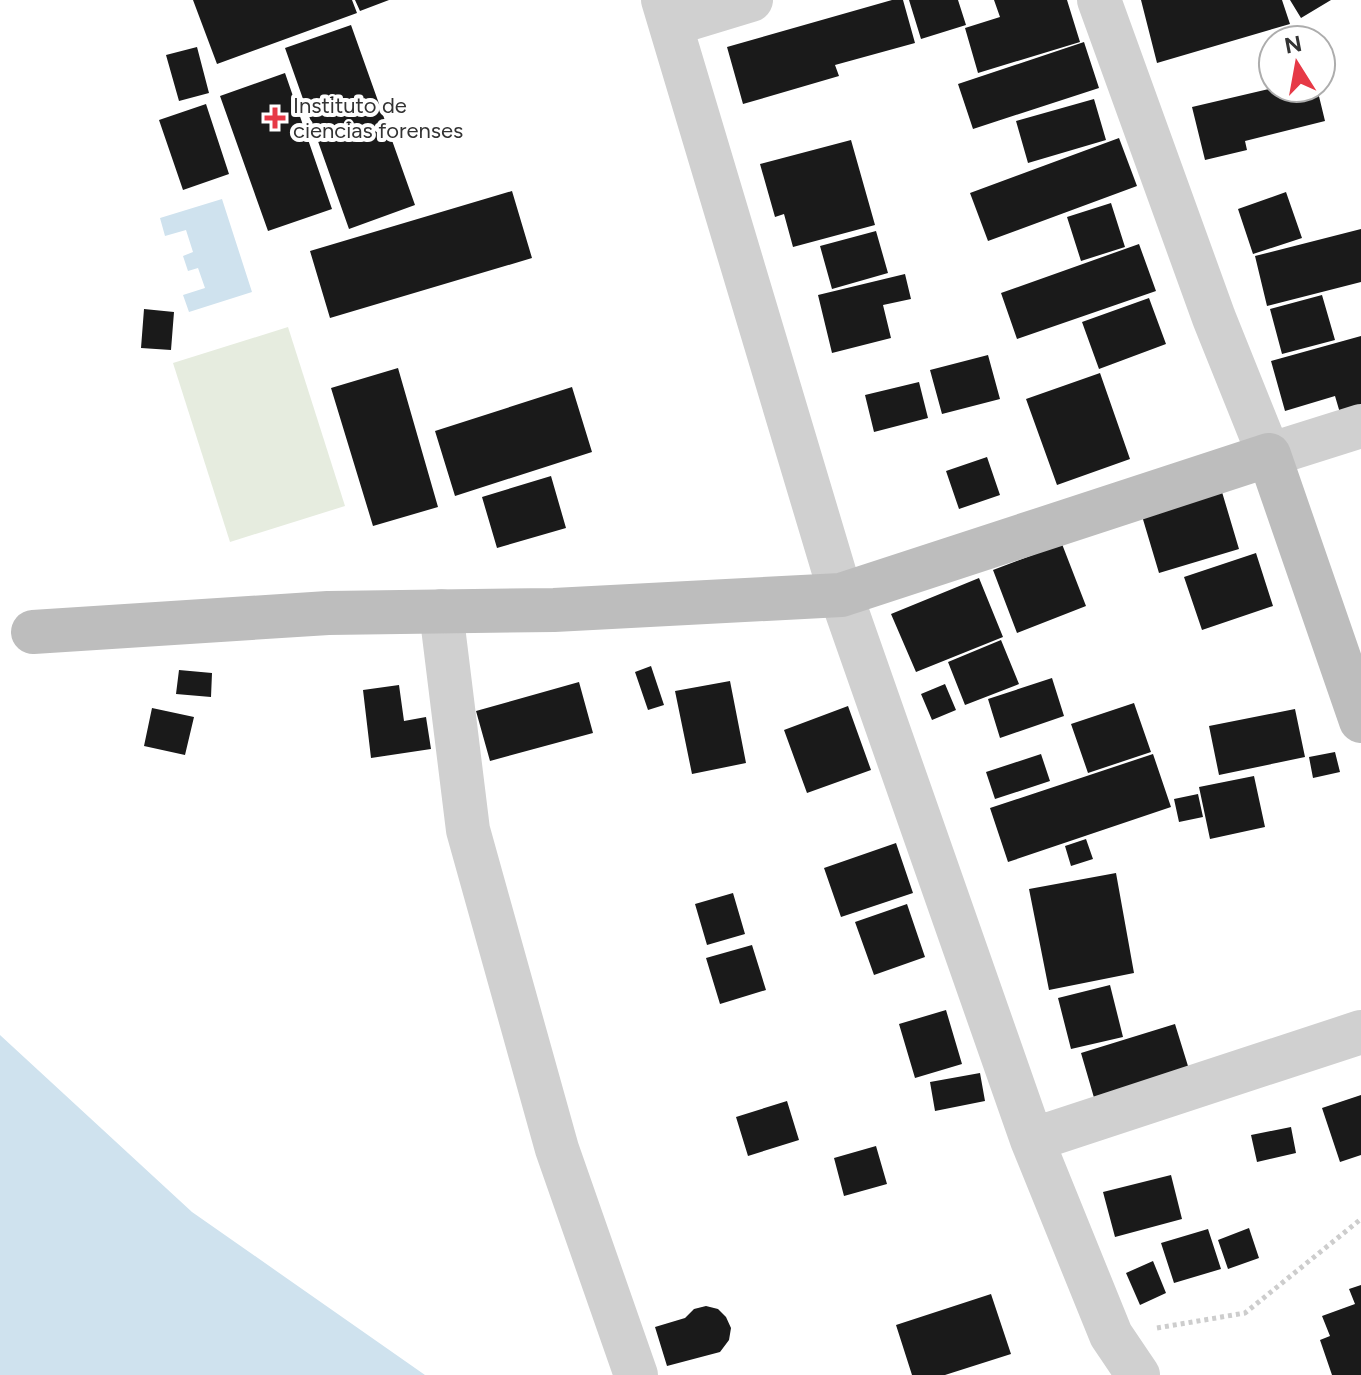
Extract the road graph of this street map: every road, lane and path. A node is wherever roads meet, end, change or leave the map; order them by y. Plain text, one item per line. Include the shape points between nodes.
1 (751, 0) edge
2 (1099, 0) edge
3 (668, 12) edge
4 (1361, 426) edge
5 (1269, 455) junction
6 (841, 595) junction
7 (441, 611) junction
8 (33, 632) dead end
9 (1361, 721) edge
10 (1361, 1032) edge
11 (1032, 1140) junction
12 (1361, 1219) edge
13 (1111, 1335) junction
14 (636, 1375) edge
15 (1138, 1375) edge

1 - 3 street
2 - 5 street
3 - 6 street
4 - 5 street
5 - 6 street
5 - 9 street
6 - 7 street
6 - 11 street
7 - 8 street
7 - 14 street via 468,830 557,1149
10 - 11 street
11 - 13 street
12 - 13 path via 1245,1313
13 - 15 street

